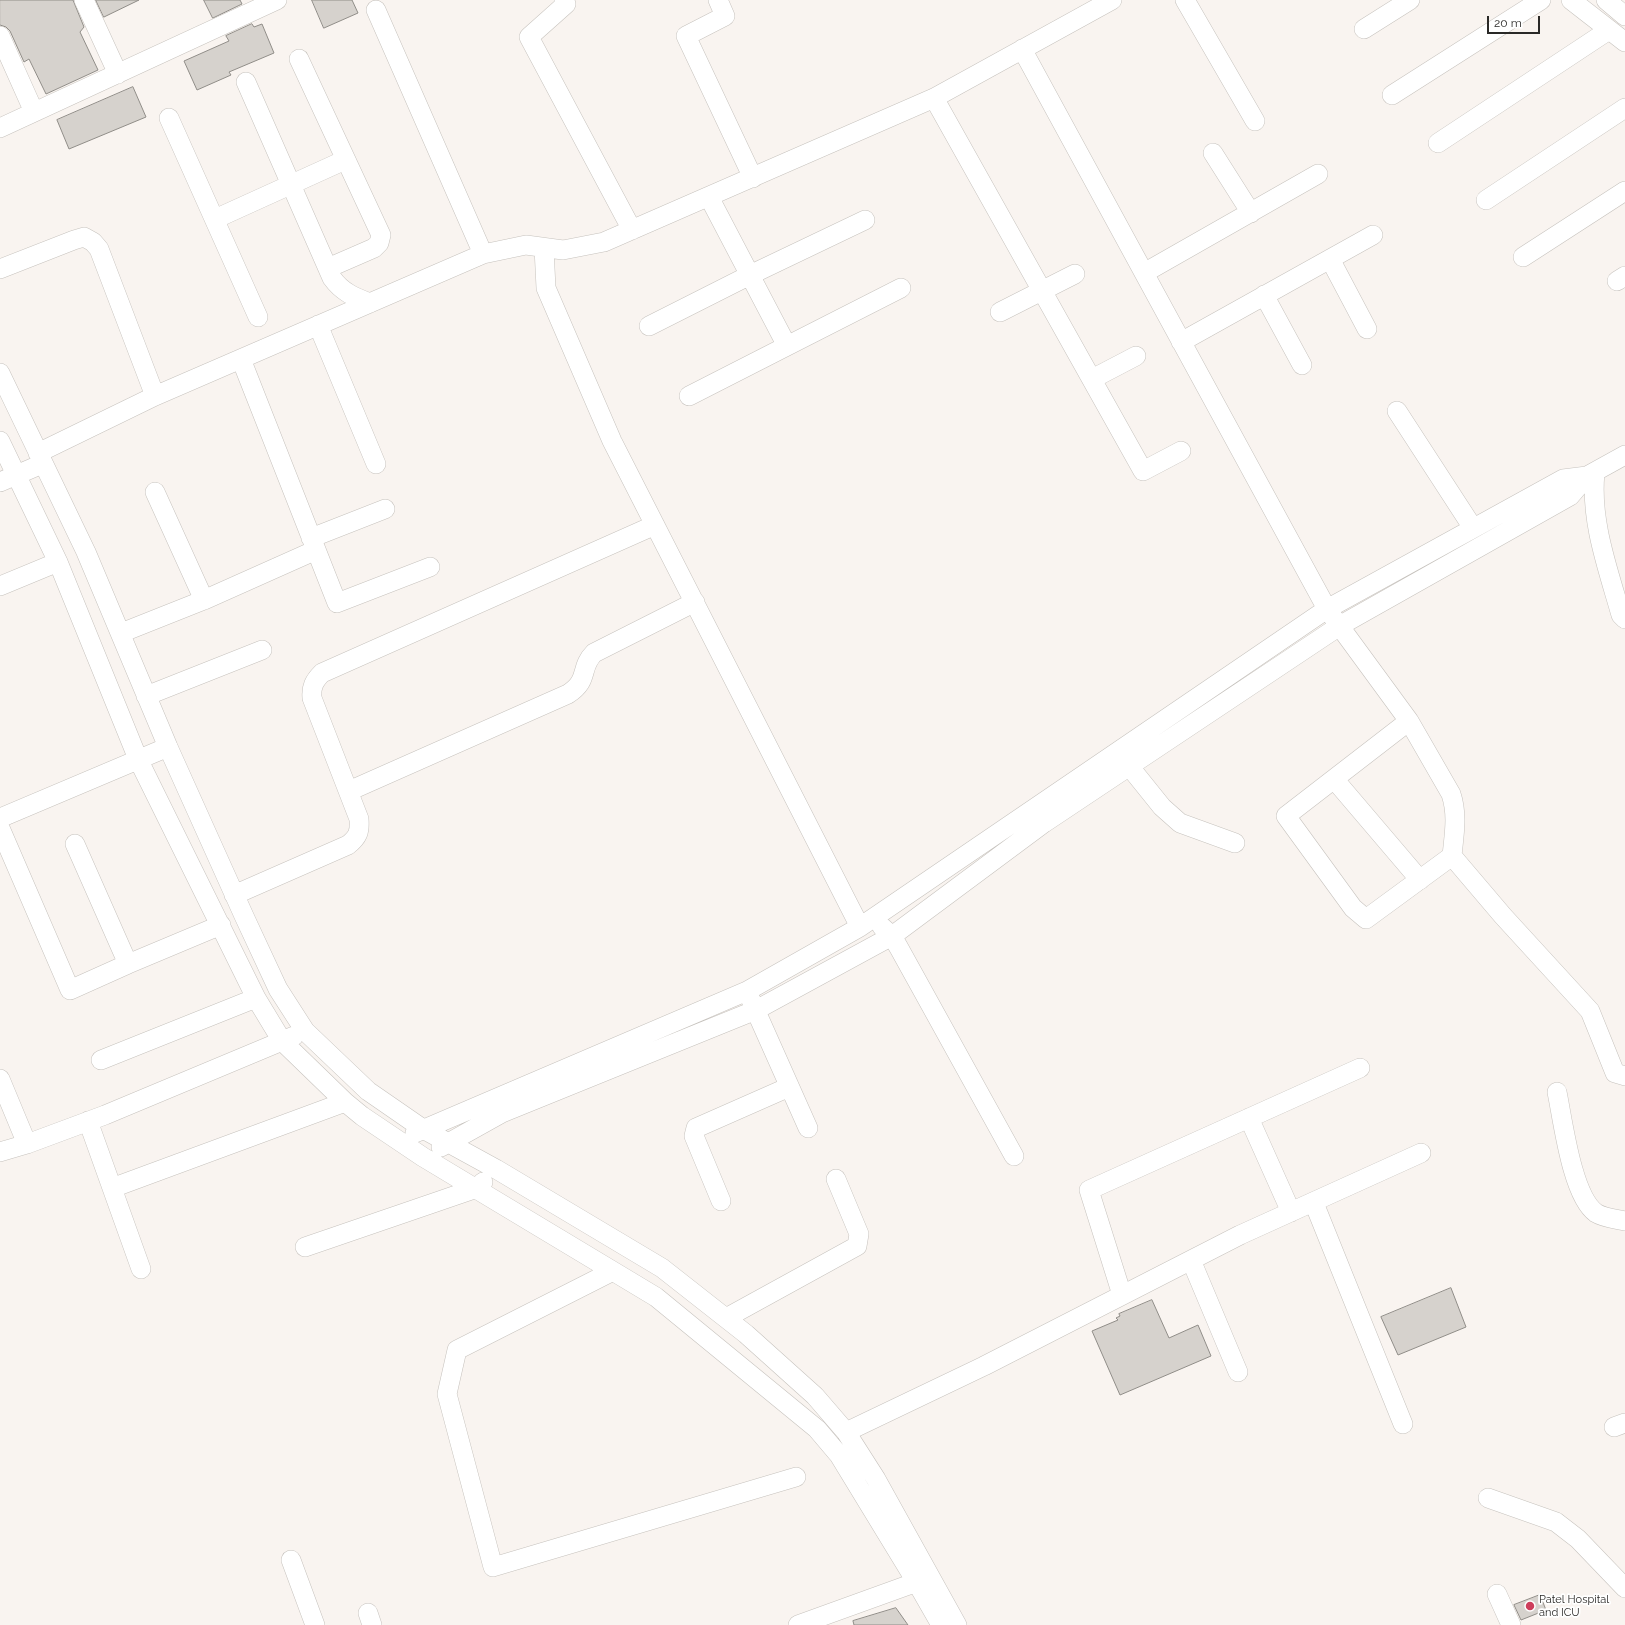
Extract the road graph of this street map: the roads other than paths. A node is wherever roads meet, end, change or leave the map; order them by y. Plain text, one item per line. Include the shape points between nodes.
1 (84, 0) edge
2 (277, 0) edge
3 (564, 0) edge
4 (718, 0) edge
5 (1112, 0) edge
6 (1185, 0) edge
7 (1410, 0) edge
8 (1541, 0) edge
9 (1571, 0) edge
10 (1606, 0) edge
11 (254, 5) edge
12 (376, 10) dead end
13 (1625, 16) edge
14 (1364, 28) dead end
15 (1609, 30) junction
16 (0, 36) edge
17 (1625, 42) edge
18 (1022, 49) junction
19 (299, 59) dead end
20 (118, 74) junction
21 (246, 82) dead end
22 (1392, 95) dead end
23 (934, 98) junction
24 (1625, 108) edge
25 (34, 112) junction
26 (169, 118) dead end
27 (1255, 121) dead end
28 (0, 128) edge
29 (1438, 143) dead end
30 (1213, 154) dead end
31 (345, 160) junction
32 (1318, 174) dead end
33 (753, 178) junction
34 (293, 185) junction
35 (1625, 191) edge
36 (709, 197) junction
37 (1486, 200) dead end
38 (1251, 213) junction
39 (215, 219) junction
40 (865, 220) dead end
41 (632, 230) junction
42 (1373, 234) dead end
43 (544, 248) junction
44 (483, 254) junction
45 (1523, 257) dead end
46 (1330, 259) junction
47 (328, 268) junction
48 (0, 269) edge
49 (1144, 273) junction
50 (1075, 274) dead end
51 (750, 275) junction
52 (900, 288) dead end
53 (1042, 290) junction
54 (1264, 295) junction
55 (370, 303) junction
56 (1000, 312) dead end
57 (258, 317) dead end
58 (318, 325) junction
59 (649, 326) dead end
60 (1367, 329) dead end
61 (1181, 342) junction
62 (787, 346) junction
63 (1136, 356) dead end
64 (241, 359) junction
65 (1302, 365) dead end
66 (0, 373) edge
67 (1092, 379) junction
68 (155, 396) junction
69 (688, 396) dead end
70 (1397, 410) dead end
71 (0, 441) edge
72 (1181, 451) dead end
73 (40, 458) junction
74 (376, 464) dead end
75 (1605, 467) edge
76 (8, 479) edge
77 (154, 492) dead end
78 (385, 509) dead end
79 (655, 525) junction
80 (1473, 528) junction
81 (313, 544) junction
82 (58, 562) junction
83 (430, 567) dead end
84 (0, 586) edge
85 (204, 600) junction
86 (695, 602) junction
87 (1327, 609) junction
88 (1625, 619) edge
89 (1340, 626) junction
90 (121, 633) junction
91 (262, 650) dead end
92 (146, 696) junction
93 (1409, 721) junction
94 (168, 747) junction
95 (138, 759) junction
96 (1129, 766) junction
97 (1334, 779) junction
98 (349, 791) junction
99 (0, 818) edge
100 (0, 828) edge
101 (1235, 843) dead end
102 (75, 844) dead end
103 (1452, 856) junction
104 (1420, 880) junction
105 (234, 895) junction
106 (867, 922) junction
107 (221, 925) junction
108 (892, 936) junction
109 (128, 964) junction
110 (747, 991) junction
111 (256, 998) junction
112 (756, 1010) junction
113 (305, 1031) junction
114 (282, 1041) junction
115 (101, 1060) dead end
116 (1360, 1068) dead end
117 (1625, 1076) edge
118 (0, 1079) edge
119 (789, 1087) junction
120 (1556, 1092) dead end
121 (345, 1102) junction
122 (1249, 1118) junction
123 (88, 1121) junction
124 (808, 1128) dead end
125 (423, 1129) junction
126 (400, 1141) junction
127 (449, 1142) junction
128 (27, 1144) junction
129 (0, 1152) edge
130 (1421, 1153) dead end
131 (1014, 1156) dead end
132 (423, 1157) junction
133 (496, 1169) junction
134 (836, 1179) dead end
135 (112, 1188) junction
136 (477, 1188) junction
137 (721, 1201) dead end
138 (1314, 1203) junction
139 (1291, 1212) junction
140 (1625, 1222) edge
141 (305, 1247) dead end
142 (1191, 1260) junction
143 (141, 1269) dead end
144 (613, 1272) junction
145 (1122, 1295) junction
146 (726, 1318) junction
147 (1238, 1372) dead end
148 (1403, 1424) dead end
149 (846, 1432) junction
150 (796, 1477) dead end
151 (1488, 1498) dead end
152 (291, 1560) dead end
153 (924, 1580) junction
154 (1625, 1588) edge
155 (1497, 1594) dead end
156 (315, 1625) edge
157 (798, 1625) edge
158 (941, 1625) edge
159 (957, 1625) edge
160 (1511, 1625) edge

1 - 20 street
2 - 11 street
3 - 41 street via 566,4 529,37
4 - 33 street via 725,16 686,36
5 - 18 street
6 - 27 street
7 - 14 street
8 - 22 street
9 - 15 street
10 - 13 street
11 - 20 street
12 - 44 street
15 - 17 street
15 - 29 street
16 - 25 street
18 - 23 street
18 - 49 street
19 - 31 street
20 - 25 street
21 - 34 street
23 - 33 street
23 - 53 street
24 - 37 street
25 - 28 street
26 - 39 street
30 - 38 street
31 - 34 street
31 - 47 street via 381,235 380,243
32 - 38 street
33 - 36 street
34 - 39 street
34 - 47 street
35 - 45 street
36 - 41 street
36 - 51 street
38 - 49 street
39 - 57 street
40 - 51 street
41 - 43 street via 597,244 563,250
42 - 46 street
43 - 44 street via 526,245
43 - 79 street via 546,288 612,441
44 - 55 street
46 - 54 street
46 - 60 street
47 - 55 street via 339,288
48 - 68 street via 84,237 93,242 99,249
49 - 61 street
50 - 53 street
51 - 59 street
51 - 62 street
52 - 62 street
53 - 56 street
53 - 67 street
54 - 61 street
54 - 65 street
55 - 58 street
58 - 64 street
58 - 74 street
61 - 87 street
62 - 69 street
63 - 67 street
64 - 68 street
64 - 81 street
66 - 73 street
67 - 72 street via 1143,471
68 - 73 street
70 - 80 street
71 - 76 street
73 - 76 street
73 - 90 street via 86,552
75 - 80 street via 1563,479
75 - 88 street via 1593,488 1601,546
75 - 89 street via 1570,496
76 - 82 street
77 - 85 street
78 - 81 street
79 - 86 street
79 - 98 street via 322,674 315,680 311,689 312,698
80 - 87 street
81 - 83 street via 337,603
81 - 85 street
82 - 84 street
82 - 95 street
85 - 90 street
86 - 98 street via 594,653 585,665 584,678 568,694
86 - 106 street
87 - 89 street
87 - 106 street
89 - 93 street
89 - 96 street
90 - 92 street
91 - 92 street
92 - 94 street
93 - 97 street
93 - 103 street via 1451,794 1455,806
94 - 95 street
94 - 105 street
95 - 99 street
95 - 107 street
96 - 101 street via 1180,824
96 - 108 street via 1044,824
97 - 104 street
97 - 104 street via 1286,816 1353,908 1366,919
98 - 105 street via 359,819 360,830 356,838 348,845
100 - 109 street via 70,990
102 - 109 street
103 - 104 street
103 - 117 street via 1590,1012 1615,1073
105 - 113 street via 278,990
106 - 108 street
106 - 110 street
107 - 109 street
107 - 111 street
108 - 112 street
108 - 131 street
110 - 112 street
110 - 125 street
111 - 114 street
111 - 115 street
112 - 119 street
112 - 127 street via 502,1113
113 - 114 street
113 - 125 street via 368,1092
114 - 121 street
114 - 123 street
116 - 122 street
118 - 128 street
119 - 124 street
119 - 137 street via 696,1128 694,1136
120 - 140 street via 1575,1178 1583,1197 1596,1212
121 - 126 street
121 - 135 street
122 - 139 street
122 - 145 street via 1089,1190
123 - 128 street
123 - 135 street
125 - 126 street
125 - 127 street
126 - 132 street
127 - 132 street
127 - 133 street
128 - 129 street
130 - 138 street
132 - 136 street
133 - 136 street
133 - 146 street via 662,1268
134 - 146 street via 858,1234 857,1246
135 - 143 street
136 - 141 street
136 - 144 street
138 - 139 street
138 - 148 street
139 - 142 street
142 - 145 street
142 - 147 street
144 - 150 street via 457,1350 447,1394 493,1567
144 - 153 street via 666,1305 817,1429 839,1455
145 - 149 street via 984,1366
146 - 149 street via 815,1396
149 - 153 street via 876,1479
151 - 154 street via 1556,1522 1578,1539
152 - 156 street
153 - 157 street
153 - 158 street
153 - 159 street
155 - 160 street

